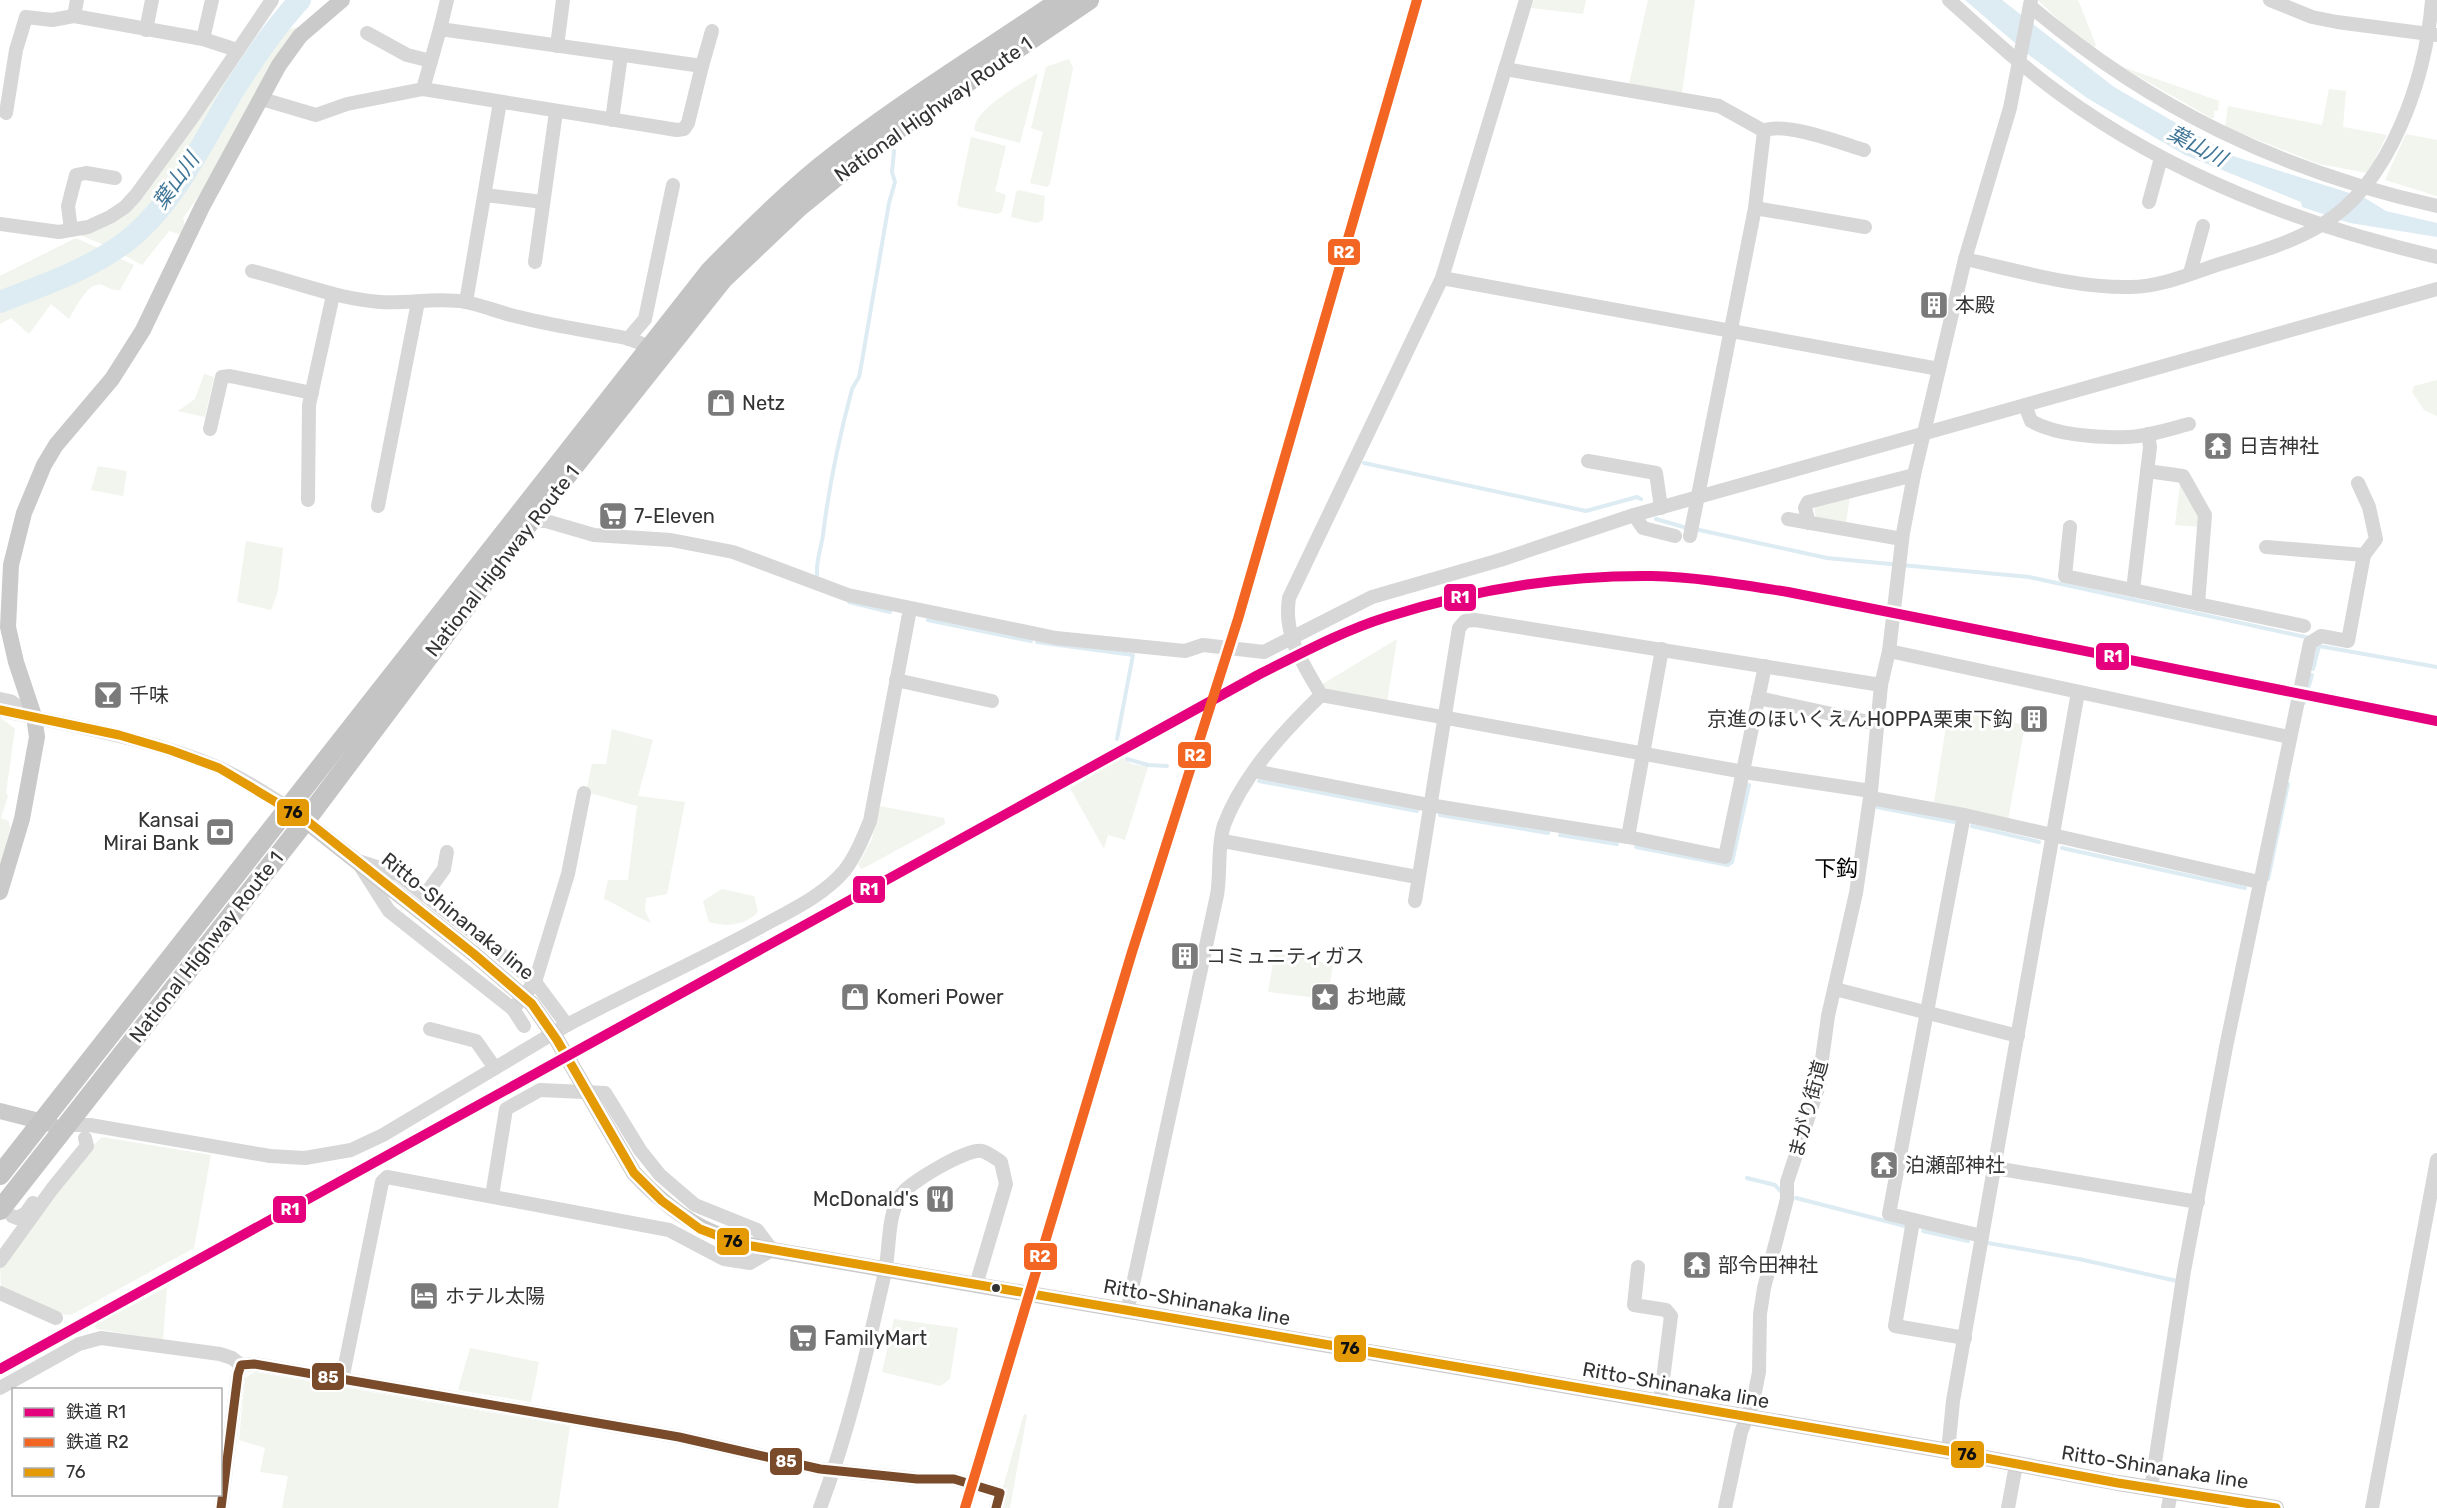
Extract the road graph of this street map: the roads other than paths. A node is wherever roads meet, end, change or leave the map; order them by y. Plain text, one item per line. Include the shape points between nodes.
1 (77, 0) edge
2 (152, 0) edge
3 (212, 0) edge
4 (272, 0) edge
5 (342, 0) edge
6 (447, 0) edge
7 (563, 0) edge
8 (1060, 0) edge
9 (1089, 0) edge
10 (1526, 0) edge
11 (1948, 0) edge
12 (2270, 0) edge
13 (2432, 0) edge
14 (2030, 6) edge
15 (74, 16) junction
16 (146, 30) junction
17 (440, 30) junction
18 (712, 31) dead end
19 (367, 33) dead end
20 (2433, 34) edge
21 (203, 39) junction
22 (557, 46) junction
23 (237, 50) junction
24 (621, 55) junction
25 (431, 61) junction
26 (2020, 61) junction
27 (702, 66) junction
28 (1505, 69) junction
29 (423, 89) junction
30 (262, 99) junction
31 (500, 102) junction
32 (556, 112) junction
33 (6, 113) dead end
34 (612, 120) junction
35 (1764, 131) junction
36 (1864, 150) dead end
37 (2161, 158) junction
38 (116, 178) dead end
39 (674, 185) dead end
40 (2365, 187) junction
41 (484, 195) junction
42 (543, 202) junction
43 (2149, 202) dead end
44 (2437, 206) edge
45 (1755, 208) junction
46 (0, 224) edge
47 (2203, 225) dead end
48 (2321, 225) junction
49 (1865, 227) dead end
50 (71, 230) junction
51 (2437, 257) edge
52 (1965, 260) junction
53 (535, 262) dead end
54 (252, 271) dead end
55 (2190, 273) junction
56 (1442, 278) junction
57 (2437, 289) edge
58 (333, 296) junction
59 (418, 302) junction
60 (466, 302) junction
61 (1731, 331) junction
62 (628, 339) junction
63 (659, 349) junction
64 (1939, 369) junction
65 (312, 393) junction
66 (2025, 405) junction
67 (2189, 424) dead end
68 (210, 429) dead end
69 (1924, 433) junction
70 (2148, 434) junction
71 (1588, 461) dead end
72 (2147, 471) junction
73 (1914, 475) junction
74 (2358, 483) dead end
75 (1699, 498) junction
76 (308, 500) dead end
77 (378, 506) dead end
78 (1661, 508) junction
79 (1634, 515) junction
80 (523, 518) junction
81 (1788, 519) dead end
82 (1809, 523) junction
83 (2070, 527) dead end
84 (1691, 530) dead end
85 (1675, 536) dead end
86 (1902, 539) junction
87 (2266, 548) dead end
88 (2364, 555) junction
89 (2133, 590) junction
90 (2198, 604) junction
91 (910, 609) junction
92 (2304, 626) dead end
93 (1292, 638) junction
94 (1662, 649) junction
95 (1889, 651) junction
96 (1765, 666) junction
97 (896, 680) junction
98 (1881, 685) junction
99 (2078, 692) junction
100 (1321, 695) junction
101 (1758, 698) junction
102 (0, 699) edge
103 (992, 701) dead end
104 (0, 710) edge
105 (34, 716) junction
106 (1444, 719) junction
107 (1878, 724) junction
108 (2289, 737) junction
109 (1642, 753) junction
110 (1254, 771) junction
111 (1744, 772) junction
112 (584, 794) dead end
113 (1871, 794) junction
114 (1429, 805) junction
115 (289, 808) junction
116 (1964, 815) junction
117 (306, 820) junction
118 (1628, 837) junction
119 (2053, 837) junction
120 (1222, 841) junction
121 (447, 852) dead end
122 (357, 860) junction
123 (1417, 877) junction
124 (2259, 882) junction
125 (0, 892) edge
126 (425, 895) junction
127 (1415, 901) dead end
128 (535, 982) junction
129 (1835, 989) junction
130 (513, 1009) junction
131 (1929, 1013) junction
132 (567, 1025) junction
133 (524, 1026) dead end
134 (438, 1027) dead end
135 (2018, 1036) junction
136 (495, 1068) junction
137 (0, 1111) edge
138 (42, 1123) junction
139 (67, 1125) junction
140 (88, 1131) junction
141 (2437, 1160) edge
142 (1995, 1168) junction
143 (0, 1175) edge
144 (492, 1196) junction
145 (2198, 1202) junction
146 (6, 1213) edge
147 (1913, 1221) junction
148 (1982, 1236) junction
149 (772, 1250) junction
150 (0, 1261) edge
151 (1638, 1267) dead end
152 (886, 1269) junction
153 (976, 1285) junction
154 (0, 1293) edge
155 (1127, 1312) junction
156 (56, 1318) dead end
157 (1965, 1338) junction
158 (241, 1365) junction
159 (342, 1380) junction
160 (0, 1388) edge
161 (1660, 1403) junction
162 (1747, 1419) junction
163 (1948, 1451) junction
164 (2016, 1465) junction
165 (835, 1468) junction
166 (2151, 1489) junction
167 (2169, 1500) edge
168 (221, 1508) edge
169 (820, 1508) edge
170 (996, 1508) edge
171 (1725, 1508) edge
172 (2008, 1508) edge
173 (2276, 1508) edge
174 (2372, 1508) edge

1 - 15 street
2 - 16 street
3 - 21 street
4 - 23 street
5 - 30 main road via 300,36 279,65
6 - 17 street
7 - 22 street
8 - 63 highway, National Highway Route 1 via 871,129 771,209 710,271
9 - 63 highway, National Highway Route 1 via 879,142 798,207 723,279
10 - 28 street
11 - 26 street
12 - 20 street via 2337,22
13 - 20 street
14 - 26 street, まがり街道
14 - 40 street via 2088,54 2165,104 2277,157
15 - 16 street
15 - 33 street via 52,20 26,17 16,50
16 - 21 street
17 - 22 street
17 - 25 street
18 - 27 street
19 - 25 street via 407,55
20 - 40 street via 2395,138
21 - 23 street
22 - 24 street
23 - 50 street via 136,195 110,218
24 - 27 street
24 - 34 street
25 - 29 street
26 - 37 street via 2062,95
26 - 52 street, まがり街道 via 2007,120
27 - 34 street via 684,129
28 - 35 street via 1719,106
28 - 56 street
29 - 30 street via 347,104 316,115
29 - 31 street
30 - 105 main road via 202,207 143,330 112,379 56,444 24,513 11,566 8,627
31 - 32 street
31 - 41 street
32 - 34 street
32 - 42 street
35 - 36 street via 1772,127 1791,130
35 - 45 street
37 - 43 street
37 - 48 street via 2239,194
38 - 50 street via 76,175 68,206
39 - 62 street via 645,319
40 - 44 street
40 - 48 street
41 - 42 street
41 - 60 street
42 - 53 street
45 - 49 street
45 - 61 street
46 - 50 street via 59,232
47 - 55 street
48 - 51 street
48 - 55 street via 2293,239
52 - 55 street via 2095,286 2152,285
52 - 64 street, まがり街道
54 - 58 street
56 - 61 street
56 - 93 street via 1289,598 1286,618
57 - 66 street
58 - 59 street
58 - 65 street
59 - 60 street via 434,298
59 - 77 street
60 - 62 street
61 - 64 street
61 - 75 street
62 - 63 street
63 - 80 highway, National Highway Route 1
64 - 69 street, まがり街道
65 - 68 street via 222,377
65 - 76 street
66 - 69 street
66 - 70 street via 2031,421 2042,427 2127,437
67 - 70 street
69 - 73 street, まがり街道
69 - 75 street
70 - 72 street
71 - 78 street via 1656,473
72 - 89 street
72 - 90 street via 2183,476 2205,515
73 - 82 street via 1808,502 1805,508
73 - 86 street, まがり街道
74 - 88 street via 2370,507 2376,539
75 - 78 street
75 - 84 street
78 - 79 street
79 - 85 street via 1643,528
79 - 93 street via 1372,597
80 - 91 street via 546,520 594,535 671,540 733,552 848,596
80 - 115 highway, National Highway Route 1
80 - 117 highway, National Highway Route 1
81 - 82 street
82 - 86 street
83 - 89 street via 2065,576
86 - 95 street, まがり街道
87 - 88 street
88 - 108 street via 2348,641 2316,640
89 - 90 street
90 - 92 street
91 - 93 street via 1056,638 1185,651 1203,645 1264,652
91 - 97 street
93 - 100 street
94 - 96 street
94 - 106 street via 1465,621 1459,628
94 - 109 street
95 - 98 street, まがり街道
95 - 99 street
96 - 98 street
96 - 101 street
97 - 103 street
97 - 132 street via 870,821 845,870 794,909
98 - 107 street, まがり街道
99 - 108 street
99 - 119 street
100 - 106 street
100 - 110 street via 1288,727
101 - 107 street
101 - 111 street
102 - 105 street
104 - 105 street
105 - 115 street via 119,735 189,757 219,768
105 - 125 main road via 37,737 31,780
106 - 109 street
106 - 114 street
107 - 113 street, まがり街道
108 - 124 street
109 - 111 street
109 - 118 street
110 - 114 street
110 - 120 street via 1224,827
111 - 113 street
111 - 118 street via 1725,857
112 - 128 street via 568,874
113 - 116 street
113 - 129 street, まがり街道 via 1856,894
114 - 118 street
114 - 123 street
115 - 117 main road, Ritto-Shinanaka line
115 - 138 highway, National Highway Route 1
116 - 119 street
116 - 131 street
117 - 122 main road, Ritto-Shinanaka line
117 - 139 highway, National Highway Route 1
119 - 124 street
119 - 135 street
120 - 123 street
120 - 155 street via 1217,895
121 - 126 street via 444,869
122 - 126 street via 398,874
122 - 130 street via 389,911
122 - 149 main road, Ritto-Shinanaka line, bridge via 532,1004 634,1173 662,1201 700,1229 740,1244
123 - 127 street
124 - 145 street
126 - 128 street
128 - 130 street
128 - 132 street
129 - 131 street
129 - 162 street, まがり街道 via 1818,1088 1787,1182 1787,1198 1764,1288 1759,1372
130 - 133 street
131 - 135 street
131 - 147 street via 1889,1215
132 - 136 street
134 - 136 street via 476,1041
135 - 142 street
136 - 140 street via 382,1135 332,1155 270,1156
137 - 138 main road
138 - 139 main road
138 - 143 highway, National Highway Route 1
139 - 140 street
139 - 146 highway, National Highway Route 1
140 - 146 street via 26,1213 17,1218
140 - 150 street via 87,1146
141 - 174 street
142 - 145 street
142 - 148 street
144 - 149 street via 669,1230 724,1259 750,1263
144 - 149 street via 506,1109 540,1090 605,1093 660,1175 695,1205 757,1230
144 - 159 street via 387,1177 382,1182
145 - 166 street
147 - 148 street
147 - 157 street via 1895,1326
148 - 157 street
149 - 152 main road, Ritto-Shinanaka line
151 - 161 street via 1634,1305 1666,1310 1671,1316
152 - 153 main road, Ritto-Shinanaka line
152 - 153 street via 895,1207 901,1195 912,1183 969,1152 981,1151 1001,1162 1006,1184
152 - 165 street via 858,1392
153 - 155 main road, Ritto-Shinanaka line
154 - 156 street
155 - 161 main road, Ritto-Shinanaka line
157 - 163 street
158 - 159 street
158 - 160 street via 220,1354 101,1338 79,1344
158 - 168 street
159 - 165 street via 679,1437 820,1469
161 - 162 main road, Ritto-Shinanaka line
162 - 163 main road, Ritto-Shinanaka line
162 - 171 street, まがり街道
163 - 164 main road, Ritto-Shinanaka line
164 - 166 main road, Ritto-Shinanaka line
164 - 172 street
165 - 169 street
165 - 170 street via 954,1479 1000,1492
166 - 167 main road, Ritto-Shinanaka line
167 - 173 main road, Ritto-Shinanaka line

